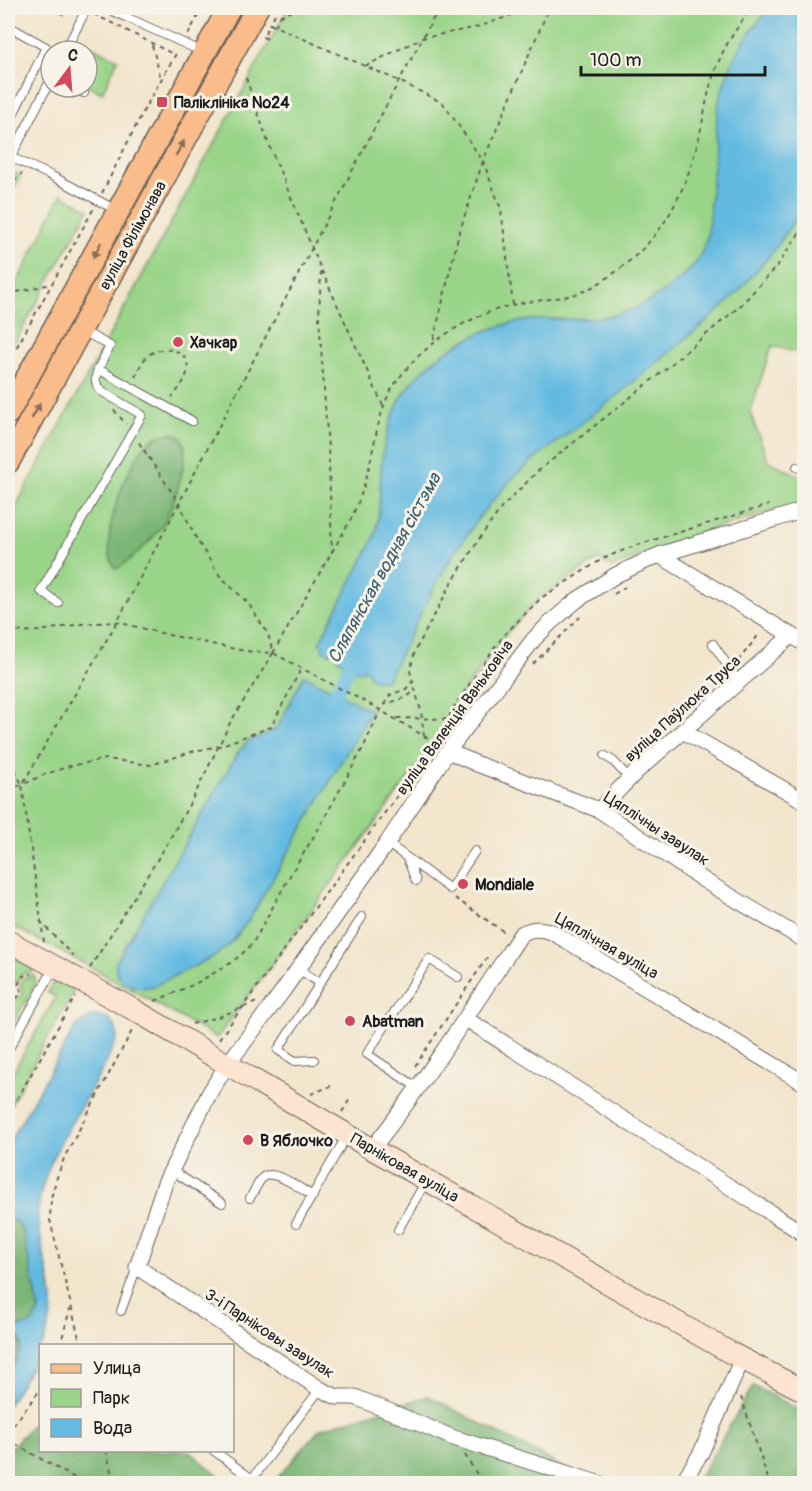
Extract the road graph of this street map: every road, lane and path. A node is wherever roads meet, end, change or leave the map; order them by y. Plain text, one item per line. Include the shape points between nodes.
1 (52, 8) edge
2 (67, 8) edge
3 (106, 8) edge
4 (202, 8) edge
5 (229, 8) edge
6 (278, 8) edge
7 (285, 8) edge
8 (300, 8) edge
9 (439, 8) edge
10 (531, 8) edge
11 (549, 8) edge
12 (752, 8) edge
13 (86, 10) joint
14 (264, 16) edge
15 (280, 16) junction
16 (8, 26) edge
17 (275, 26) junction
18 (422, 38) junction
19 (71, 39) edge
20 (267, 39) dead end
21 (151, 44) junction
22 (194, 48) junction
23 (175, 55) junction
24 (365, 66) junction
25 (246, 78) dead end
26 (161, 79) junction
27 (399, 81) junction
28 (40, 99) edge
29 (8, 125) edge
30 (9, 157) edge
31 (483, 161) junction
32 (30, 176) dead end
33 (133, 183) junction
34 (8, 188) edge
35 (155, 195) junction
36 (108, 206) junction
37 (804, 226) edge
38 (313, 248) junction
39 (321, 269) junction
40 (51, 284) junction
41 (8, 294) edge
42 (513, 305) junction
43 (60, 319) junction
44 (80, 330) junction
45 (433, 342) junction
46 (8, 363) edge
47 (98, 369) junction
48 (133, 380) dead end
49 (170, 399) dead end
50 (384, 408) junction
51 (8, 413) edge
52 (192, 422) dead end
53 (8, 462) edge
54 (179, 503) junction
55 (804, 510) edge
56 (332, 554) junction
57 (660, 555) junction
58 (625, 587) dead end
59 (609, 597) dead end
60 (58, 603) dead end
61 (584, 613) dead end
62 (117, 622) junction
63 (764, 628) dead end
64 (8, 632) edge
65 (798, 639) edge
66 (713, 644) dead end
67 (273, 653) junction
68 (302, 667) junction
69 (529, 668) dead end
70 (734, 676) junction
71 (412, 682) junction
72 (415, 690) junction
73 (384, 705) junction
74 (380, 711) junction
75 (394, 718) junction
76 (422, 718) junction
77 (448, 719) dead end
78 (683, 730) junction
79 (424, 736) junction
80 (219, 746) junction
81 (442, 747) junction
82 (431, 750) dead end
83 (8, 754) edge
84 (605, 756) dead end
85 (630, 779) junction
86 (22, 785) junction
87 (8, 787) edge
88 (804, 801) edge
89 (599, 810) junction
90 (387, 843) junction
91 (475, 851) dead end
92 (406, 857) junction
93 (416, 881) dead end
94 (459, 901) dead end
95 (362, 918) dead end
96 (40, 921) junction
97 (804, 940) edge
98 (8, 941) edge
99 (516, 941) junction
100 (45, 963) junction
101 (80, 964) dead end
102 (298, 969) junction
103 (458, 977) dead end
104 (320, 983) junction
105 (87, 984) junction
106 (18, 985) junction
107 (8, 991) edge
108 (282, 992) junction
109 (11, 997) junction
110 (8, 1003) edge
111 (243, 1007) junction
112 (139, 1013) junction
113 (466, 1019) junction
114 (186, 1026) dead end
115 (216, 1044) dead end
116 (8, 1050) edge
117 (314, 1060) dead end
118 (227, 1065) junction
119 (804, 1083) edge
120 (332, 1086) dead end
121 (418, 1088) junction
122 (306, 1096) dead end
123 (350, 1099) dead end
124 (8, 1114) edge
125 (344, 1126) junction
126 (372, 1149) junction
127 (171, 1170) junction
128 (426, 1180) junction
129 (313, 1196) junction
130 (250, 1198) dead end
131 (222, 1203) dead end
132 (296, 1224) dead end
133 (398, 1230) dead end
134 (804, 1234) edge
135 (137, 1267) junction
136 (70, 1306) junction
137 (121, 1311) dead end
138 (60, 1344) edge
139 (80, 1344) edge
140 (738, 1367) junction
141 (320, 1389) junction
142 (39, 1391) edge
143 (804, 1391) edge
144 (8, 1432) edge
145 (454, 1438) junction
146 (8, 1440) edge
147 (106, 1452) edge
148 (216, 1452) edge
149 (85, 1484) edge
150 (114, 1484) edge
151 (483, 1484) edge
152 (601, 1484) edge
153 (679, 1484) edge
154 (772, 1484) edge

1 - 2 path via 63,15
3 - 22 lane
4 - 22 path
5 - 22 main road, вуліца Філімонава
6 - 14 path
7 - 15 path
8 - 15 path
9 - 18 path
10 - 18 path via 478,27
11 - 31 path
12 - 42 path via 717,65 689,171 660,230 614,273 586,291
13 - 19 lane
13 - 21 path
14 - 17 path
14 - 20 path via 263,37
35 -> 14 main road, вуліца Філімонава
15 - 17 path
16 - 29 lane via 46,47
17 - 24 path
18 - 24 path
18 - 27 path
21 - 23 path
21 - 26 path
22 - 23 path
22 - 33 main road, вуліца Філімонава
23 - 26 path
24 - 27 path
25 - 38 path via 269,145
26 - 36 path via 146,106
27 - 31 path via 443,103
27 - 38 path
28 - 30 lane
30 - 36 lane
31 - 42 path via 501,209
31 - 45 path via 459,233
32 - 34 path via 22,172
33 - 35 main road
33 - 36 main road, вуліца Філімонава
35 - 44 main road, вуліца Філімонава
36 - 40 path
36 -> 43 main road, вуліца Філімонава
37 - 71 path via 778,265 740,306 538,471 502,507 451,584 415,651 410,671
38 - 39 path
38 - 54 path
39 - 50 path
39 - 56 path
40 - 41 path
40 - 46 path
42 - 45 path via 464,323
43 - 44 main road
43 - 51 main road, вуліца Філімонава
44 - 47 lane via 110,346
53 -> 44 main road, вуліца Філімонава
45 - 50 path via 400,377
47 - 52 lane
47 - 60 lane via 96,386 142,415 41,591
48 - 49 path via 144,360 156,351 177,352 184,356 187,371
50 - 56 path via 358,503
54 - 62 path
54 - 67 path via 220,576 248,603 268,634
55 - 57 street, вуліца Валенція Ваньковіча
56 - 67 path
57 - 65 street
57 - 81 street, вуліца Валенція Ваньковіча via 616,575 551,622
58 - 59 path
61 - 69 path
62 - 64 path
62 - 67 path via 245,651
62 - 86 path
63 - 70 path via 737,663
65 - 70 street, вуліца Паўлюка Труса
66 - 70 lane
67 - 68 path
67 - 80 path
68 - 74 path
68 - 80 path via 271,727
70 - 78 street, вуліца Паўлюка Труса
71 - 72 path
71 - 73 path via 390,695
72 - 73 path
72 - 76 path
73 - 74 path
74 - 75 path
74 - 112 path via 253,943 241,956 212,974
75 - 76 path
75 - 79 path
76 - 77 path
76 - 79 path
78 - 85 street, вуліца Паўлюка Труса
78 - 88 street
79 - 81 path
80 - 86 path via 151,765 106,759 79,764
80 - 105 path
81 - 89 street, Цяплічны завулак
81 - 90 street, вуліца Валенція Ваньковіча
82 - 111 path
83 - 86 path
84 - 85 lane
85 - 89 street, вуліца Паўлюка Труса
86 - 87 path
86 - 96 path
89 - 97 street, Цяплічны завулак via 705,881
90 - 92 lane
90 - 102 street, вуліца Валенція Ваньковіча
91 - 92 lane via 450,889
92 - 93 lane
94 - 99 path
95 - 104 lane
96 - 100 path
96 - 101 path
98 - 100 street, Парніковая вуліца
99 - 113 street
99 - 119 street, Цяплічная вуліца via 529,930 552,932
100 - 105 street, Парніковая вуліца
100 - 106 path via 23,976
100 - 116 lane
102 - 104 lane
102 - 108 street, вуліца Валенція Ваньковіча
103 - 121 lane via 429,959 367,1054
104 - 117 lane via 278,1050 295,1061
105 - 112 street, Парніковая вуліца
105 - 124 path
106 - 107 path via 10,986
106 - 109 path via 19,996
107 - 109 path
108 - 111 path
108 - 118 street, вуліца Валенція Ваньковіча
109 - 110 path
111 - 114 path
111 - 115 path
112 - 118 street, Парніковая вуліца
112 - 136 path via 65,1156 51,1198 50,1220
113 - 121 street
113 - 134 street
118 - 125 street, Парніковая вуліца
118 - 127 street
120 - 122 path
121 - 126 street
123 - 125 path
125 - 126 street, Парніковая вуліца
125 - 129 lane
126 - 128 street, Парніковая вуліца
127 - 131 lane
127 - 135 street
128 - 133 lane
128 - 140 street, Парніковая вуліца
129 - 130 lane via 268,1174
129 - 132 lane
135 - 137 lane
135 - 141 street, 3-і Парніковы завулак
136 - 138 path
136 - 139 path
140 - 143 street, Парніковая вуліца
140 - 153 street via 700,1453
140 - 154 path
141 - 145 street, 3-і Парніковы завулак via 337,1397 371,1402
141 - 148 lane via 252,1479
142 - 144 path
145 - 151 path
145 - 152 street, 3-і Парніковы завулак
146 - 149 path
147 - 150 path

